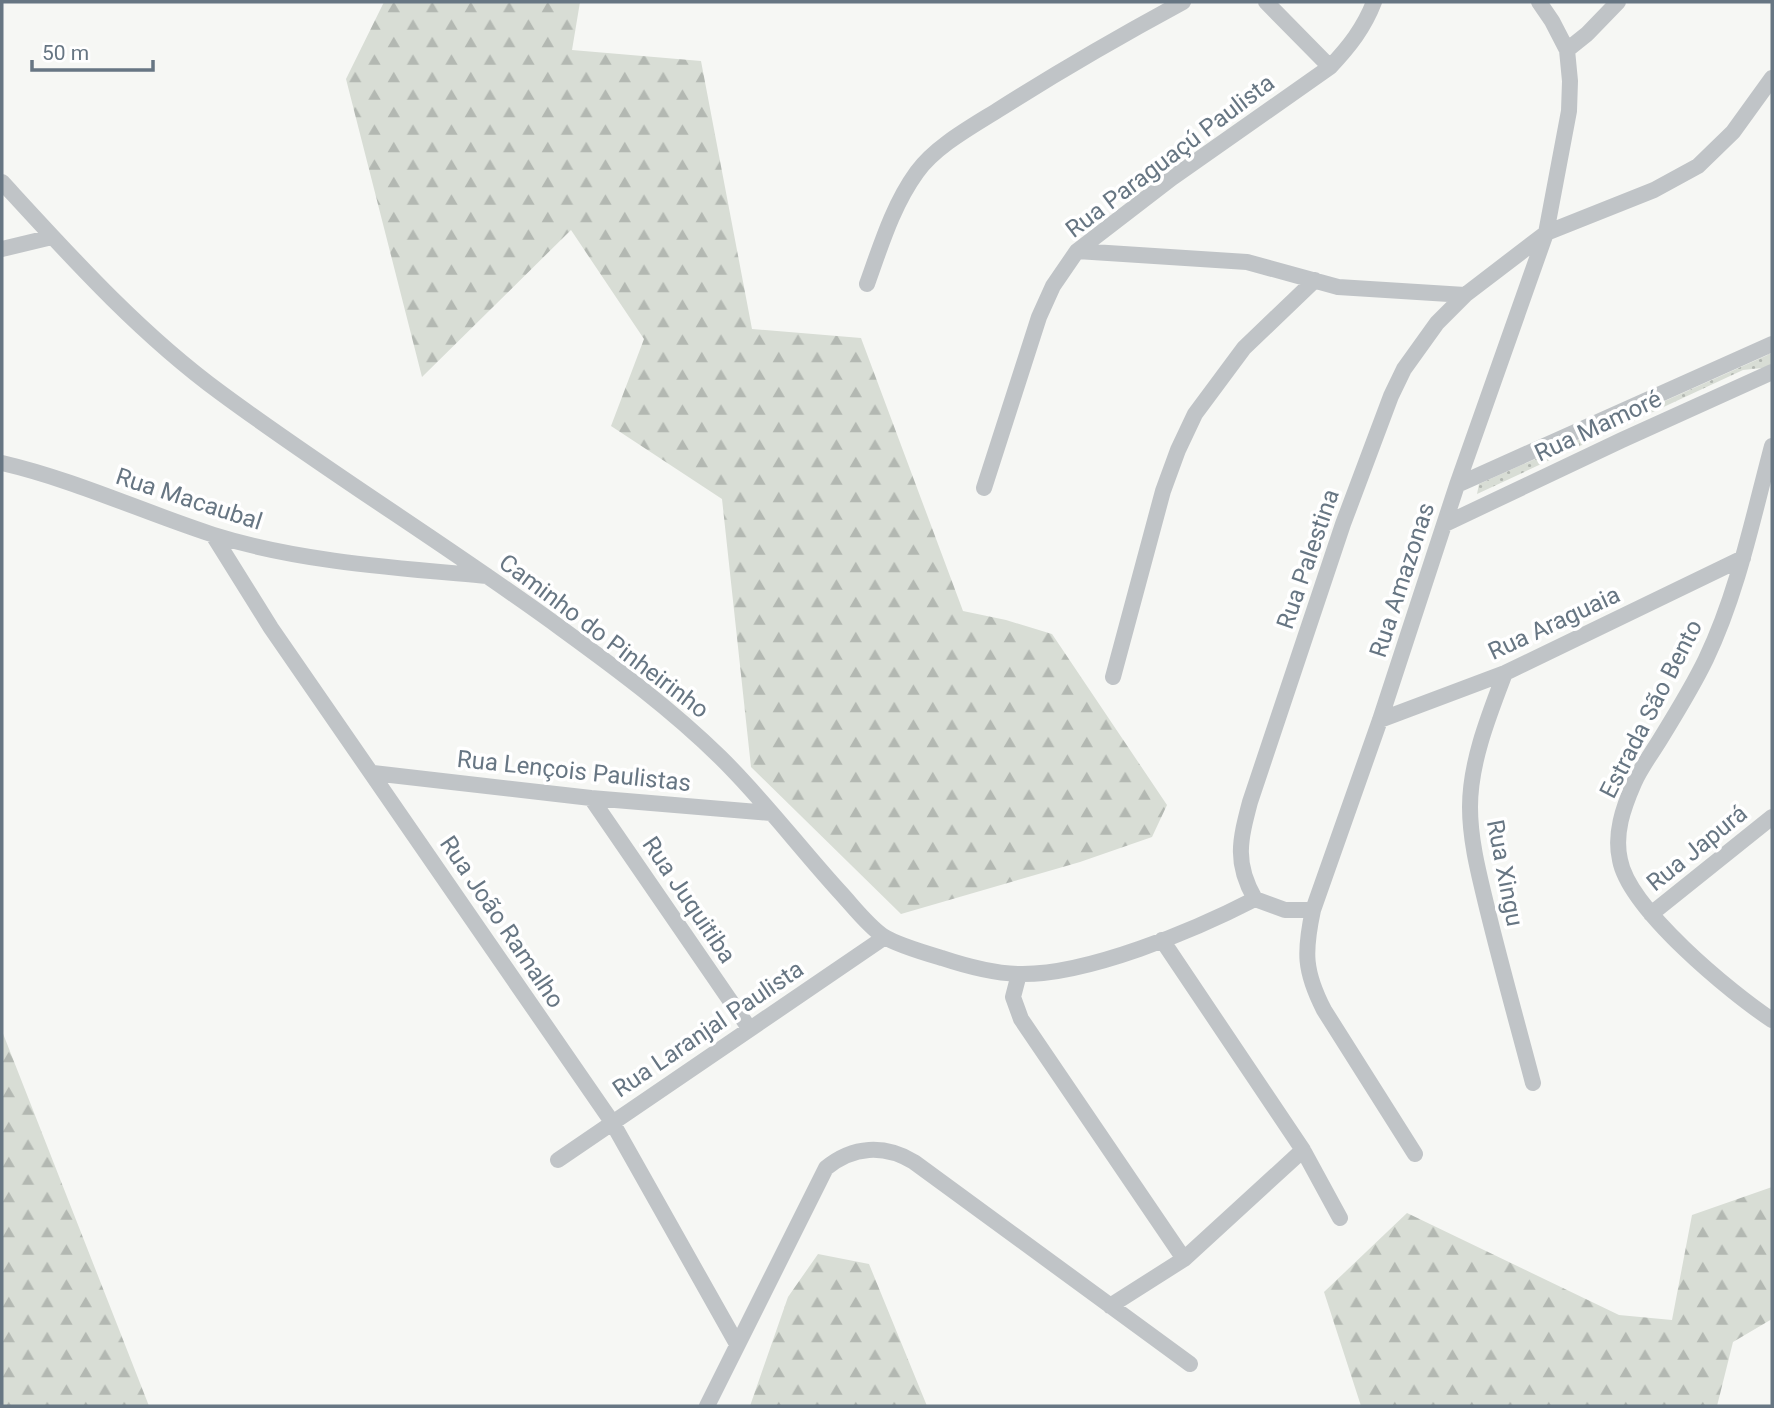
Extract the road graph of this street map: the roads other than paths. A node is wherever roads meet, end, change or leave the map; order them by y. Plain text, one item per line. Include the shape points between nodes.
1 (1182, 2) edge
2 (1266, 2) edge
3 (1374, 2) edge
4 (1539, 2) edge
5 (1618, 2) edge
6 (1567, 50) junction
7 (1330, 67) junction
8 (1772, 78) edge
9 (2, 182) edge
10 (1546, 233) junction
11 (52, 236) junction
12 (2, 249) edge
13 (1077, 251) junction
14 (1315, 280) junction
15 (867, 284) dead end
16 (1465, 295) junction
17 (1772, 344) edge
18 (1772, 372) edge
19 (1772, 446) edge
20 (2, 463) edge
21 (1457, 485) junction
22 (984, 488) dead end
23 (1445, 524) junction
24 (214, 535) junction
25 (1743, 558) junction
26 (490, 576) junction
27 (1505, 673) junction
28 (1113, 677) dead end
29 (1380, 720) junction
30 (373, 773) junction
31 (591, 798) junction
32 (771, 813) junction
33 (1772, 817) edge
34 (1255, 899) junction
35 (1313, 909) junction
36 (1651, 914) junction
37 (885, 937) junction
38 (1162, 940) junction
39 (1018, 974) junction
40 (1772, 1020) edge
41 (749, 1028) junction
42 (1533, 1083) dead end
43 (612, 1122) junction
44 (1303, 1150) junction
45 (1415, 1154) dead end
46 (558, 1160) dead end
47 (1340, 1218) dead end
48 (1184, 1259) junction
49 (1110, 1306) junction
50 (737, 1344) junction
51 (1190, 1364) dead end
52 (707, 1406) edge

1 - 15 street via 1016,99 933,156 904,193
2 - 7 street
3 - 7 street, Rua Paraguaçú Paulista via 1366,23
4 - 6 street, Rua Amazonas
5 - 6 street
6 - 10 street, Rua Amazonas via 1569,111
7 - 13 street, Rua Paraguaçú Paulista
8 - 10 street, Rua Palestina via 1733,132 1698,166 1654,190
9 - 11 street, Caminho do Pinheirinho
10 - 16 street, Rua Palestina
10 - 21 street, Rua Amazonas
11 - 12 street
11 - 26 street, Caminho do Pinheirinho via 146,332 218,391
13 - 14 street via 1247,262
13 - 22 street, Rua Paraguaçú Paulista via 1039,317
14 - 16 street via 1361,289
14 - 28 street via 1244,348 1195,414 1163,491
16 - 34 street, Rua Palestina via 1437,323 1404,369 1343,524 1242,834 1242,872
17 - 21 street, Rua Mamoré
18 - 23 street, Rua Mamoré
19 - 25 street, Estrada São Bento
20 - 24 street, Rua Macaubal
21 - 23 street, Rua Amazonas
23 - 29 street, Rua Amazonas
24 - 26 street, Rua Macaubal via 315,556
24 - 30 street, Rua João Ramalho via 271,628
25 - 27 street, Rua Araguaia
25 - 36 street, Estrada São Bento via 1707,656 1634,781 1623,810 1617,840 1620,864
26 - 32 street, Caminho do Pinheirinho via 661,703 723,760
27 - 29 street, Rua Araguaia
27 - 42 street, Rua Xingu via 1474,772 1472,838
29 - 35 street, Rua Amazonas
30 - 31 street, Rua Lençois Paulistas
30 - 43 street, Rua João Ramalho
31 - 32 street, Rua Lençois Paulistas
31 - 41 street, Rua Juquitiba
32 - 37 street, Caminho do Pinheirinho via 859,914
33 - 36 street, Rua Japurá
34 - 35 street via 1285,910
34 - 38 street, Caminho do Pinheirinho
35 - 45 street, Rua Amazonas via 1307,940 1312,987
36 - 40 street, Estrada São Bento via 1708,970
37 - 39 street, Caminho do Pinheirinho via 939,958
37 - 41 street, Rua Laranjal Paulista
38 - 39 street, Caminho do Pinheirinho via 1050,972
38 - 44 street
39 - 48 street via 1013,997 1021,1018
41 - 43 street, Rua Laranjal Paulista
43 - 46 street, Rua Laranjal Paulista
43 - 50 street, Rua João Ramalho
44 - 47 street
44 - 48 street
48 - 49 street
49 - 50 street via 914,1162 893,1152 870,1149 846,1154 826,1168
49 - 51 street
50 - 52 street

